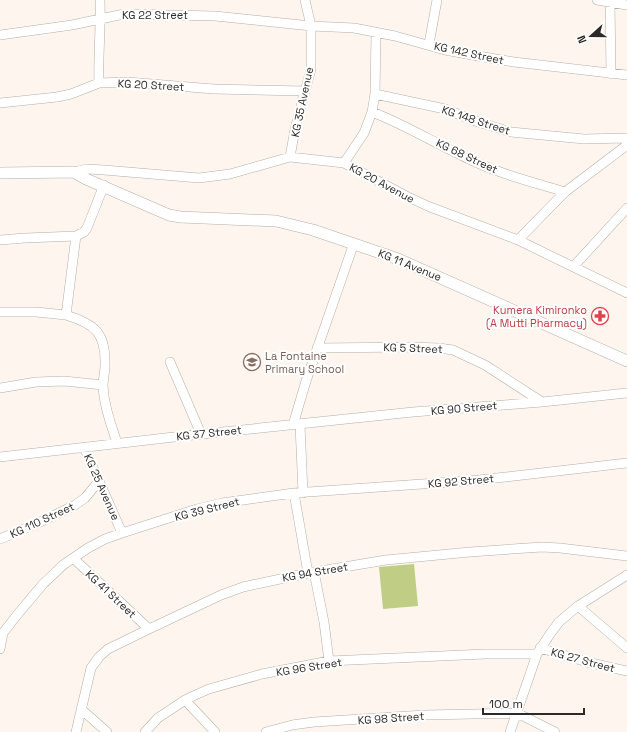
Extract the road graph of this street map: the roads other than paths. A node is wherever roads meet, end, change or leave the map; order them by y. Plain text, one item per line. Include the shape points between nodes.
1 (100, 0) edge
2 (304, 0) edge
3 (437, 0) edge
4 (597, 0) edge
5 (610, 2) junction
6 (627, 5) edge
7 (101, 18) junction
8 (311, 26) junction
9 (376, 33) junction
10 (0, 35) edge
11 (429, 44) junction
12 (611, 74) junction
13 (627, 75) edge
14 (99, 83) junction
15 (305, 90) junction
16 (374, 94) junction
17 (0, 103) edge
18 (372, 112) junction
19 (627, 138) edge
20 (627, 145) edge
21 (290, 157) junction
22 (344, 163) junction
23 (74, 172) junction
24 (0, 173) edge
25 (104, 185) junction
26 (565, 192) junction
27 (627, 208) edge
28 (76, 236) junction
29 (0, 240) edge
30 (518, 240) junction
31 (354, 244) junction
32 (574, 266) junction
33 (627, 293) edge
34 (0, 312) edge
35 (66, 315) junction
36 (317, 348) junction
37 (627, 361) edge
38 (170, 362) dead end
39 (103, 385) junction
40 (0, 388) edge
41 (627, 393) edge
42 (542, 402) junction
43 (296, 425) junction
44 (201, 434) junction
45 (117, 443) junction
46 (84, 448) junction
47 (0, 457) edge
48 (627, 462) edge
49 (99, 481) junction
50 (298, 493) junction
51 (122, 533) junction
52 (0, 539) edge
53 (627, 556) edge
54 (73, 558) junction
55 (311, 572) junction
56 (627, 575) edge
57 (578, 606) junction
58 (149, 629) junction
59 (2, 633) edge
60 (627, 648) edge
61 (0, 649) edge
62 (538, 651) junction
63 (329, 661) junction
64 (627, 671) edge
65 (184, 700) junction
66 (81, 709) junction
67 (517, 713) junction
68 (314, 727) edge
69 (76, 732) edge
70 (107, 732) edge
71 (145, 732) edge
72 (215, 732) edge
73 (266, 732) edge
74 (510, 732) edge
75 (555, 732) edge

1 - 7 street
2 - 8 street, KG 35 Avenue
3 - 11 street
4 - 5 street
5 - 6 street
5 - 12 street
7 - 8 street, KG 22 Street via 136,13 215,16
7 - 10 street, KG 22 Street via 72,25
7 - 14 street
8 - 9 street, KG 142 Street via 354,28
8 - 15 street, KG 35 Avenue via 310,68
9 - 11 street, KG 142 Street
9 - 16 street
11 - 12 street, KG 142 Street via 445,50 514,62
12 - 13 street, KG 142 Street
14 - 15 street, KG 20 Street via 127,82 214,89
14 - 17 street, KG 20 Street via 57,97
15 - 21 street, KG 35 Avenue
16 - 18 street
16 - 19 street, KG 148 Street via 445,109 511,132 584,139
18 - 22 street via 364,133
18 - 26 street, KG 68 Street via 489,168
20 - 26 street
21 - 22 street, KG 20 Avenue
21 - 23 street, KG 20 Avenue via 230,174 199,178 87,169
22 - 30 street, KG 20 Avenue via 430,207
23 - 24 main road
23 - 25 main road, KG 11 Avenue
25 - 28 street via 87,228
25 - 31 main road, KG 11 Avenue via 161,212 180,217 276,221
26 - 30 street
27 - 32 street
28 - 29 street
28 - 35 street
30 - 32 street, KG 20 Avenue
31 - 36 street
31 - 37 main road, KG 11 Avenue via 398,259
32 - 33 street, KG 20 Avenue
34 - 35 street
35 - 39 street via 91,325 102,340 105,349
36 - 42 street, KG 5 Street via 412,347 453,350 485,365
36 - 43 street
38 - 44 street
39 - 40 street via 64,381 36,382
39 - 45 street via 106,409
41 - 42 street, KG 90 Street
42 - 43 street, KG 90 Street via 413,412
43 - 44 street, KG 37 Street
43 - 50 street
44 - 45 street, KG 37 Street
45 - 46 street, KG 25 Avenue
46 - 47 street
46 - 49 street, KG 25 Avenue
48 - 50 street, KG 92 Street via 479,480
49 - 51 street, KG 25 Avenue
49 - 52 street, KG 110 Street via 85,498 75,505
50 - 51 street, KG 39 Street via 197,509
50 - 55 street
51 - 54 street, KG 25 Avenue via 96,544
53 - 55 street, KG 94 Street via 542,547 386,560
54 - 58 street, KG 41 Street
54 - 59 street, KG 25 Avenue via 43,584
55 - 58 street, KG 94 Street via 262,582 221,595
55 - 63 street via 324,622
56 - 57 street
57 - 60 street
57 - 62 street via 559,622
58 - 66 street, KG 94 Street via 108,649 99,657 91,668
59 - 61 street, KG 25 Avenue
62 - 63 street, KG 96 Street
62 - 64 street, KG 27 Street
62 - 67 street
63 - 65 street, KG 96 Street via 262,674 209,689
65 - 71 street, KG 96 Street via 158,718
65 - 72 street
66 - 69 street, KG 94 Street
66 - 70 street
67 - 68 street, KG 98 Street via 425,715
67 - 74 street
67 - 75 street
68 - 73 street, KG 98 Street via 292,725

